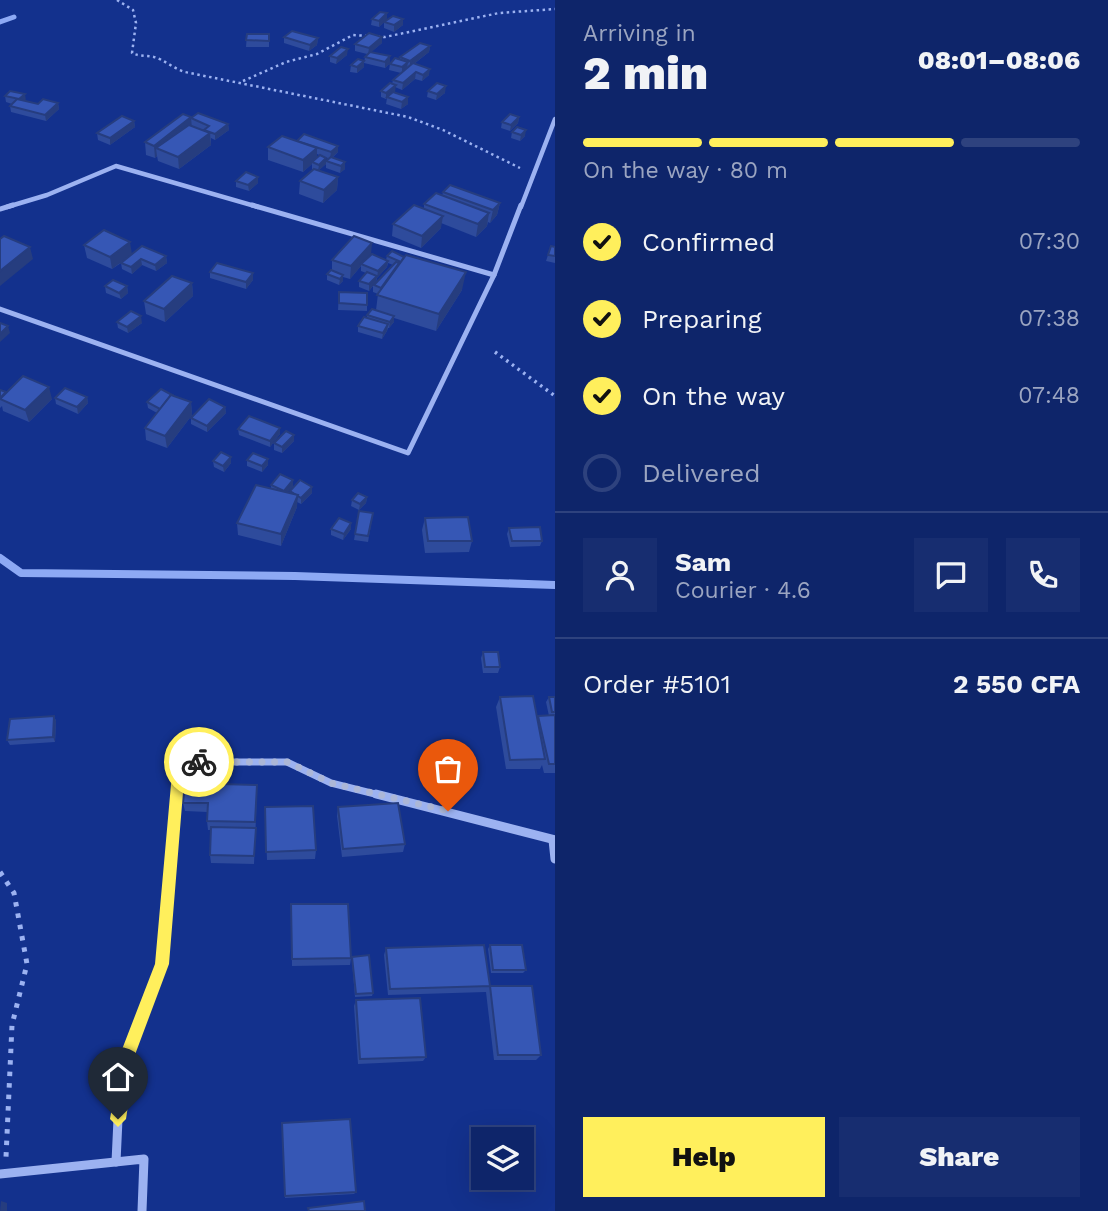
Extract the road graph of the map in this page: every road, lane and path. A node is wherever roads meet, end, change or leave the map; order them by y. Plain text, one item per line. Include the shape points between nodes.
1 (117, 0) edge
2 (555, 9) edge
3 (242, 81) junction
4 (555, 119) edge
5 (534, 173) junction
6 (0, 209) edge
7 (494, 275) junction
8 (0, 309) edge
9 (495, 352) dead end
10 (555, 396) edge
11 (554, 840) edge
12 (555, 859) edge
13 (0, 872) edge
14 (116, 1162) junction
15 (3, 1174) edge
16 (142, 1211) edge

1 - 3 path via 133,10 132,53 154,57 177,69
2 - 3 path via 499,13 386,37 353,36
3 - 5 path via 408,117
4 - 5 street
5 - 7 street
6 - 7 street via 116,166
7 - 8 street via 408,453
9 - 10 path
11 - 12 street
11 - 14 street via 331,783 288,762 179,762 162,964 128,1052 119,1098
13 - 15 path via 14,892 27,964 12,1025
14 - 15 street
14 - 16 street via 144,1158

